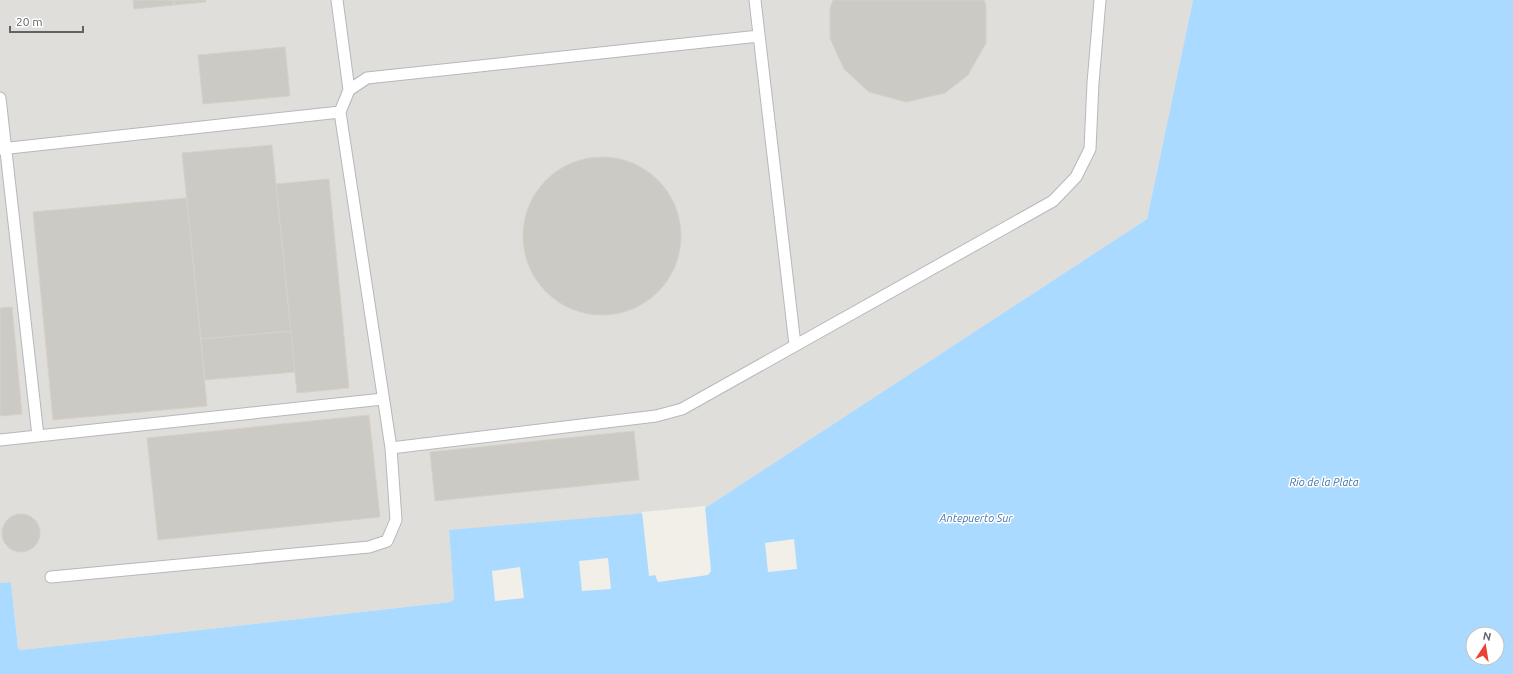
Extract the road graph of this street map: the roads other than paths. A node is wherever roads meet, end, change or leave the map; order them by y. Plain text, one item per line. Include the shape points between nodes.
1 (337, 0) edge
2 (755, 0) edge
3 (1100, 0) edge
4 (759, 36) junction
5 (349, 90) junction
6 (0, 98) edge
7 (340, 112) junction
8 (3, 149) edge
9 (795, 345) junction
10 (384, 399) junction
11 (38, 436) junction
12 (0, 440) edge
13 (391, 448) junction
14 (51, 577) dead end

1 - 5 lane
2 - 4 lane
3 - 9 lane via 1090,148 1076,177 1053,201
4 - 5 lane via 367,78
4 - 9 lane
5 - 7 lane
6 - 8 lane
7 - 8 lane
7 - 10 lane
8 - 11 lane
9 - 13 lane via 682,409 656,416
10 - 11 lane
10 - 13 lane
11 - 12 lane
13 - 14 lane via 396,520 388,541 369,547

